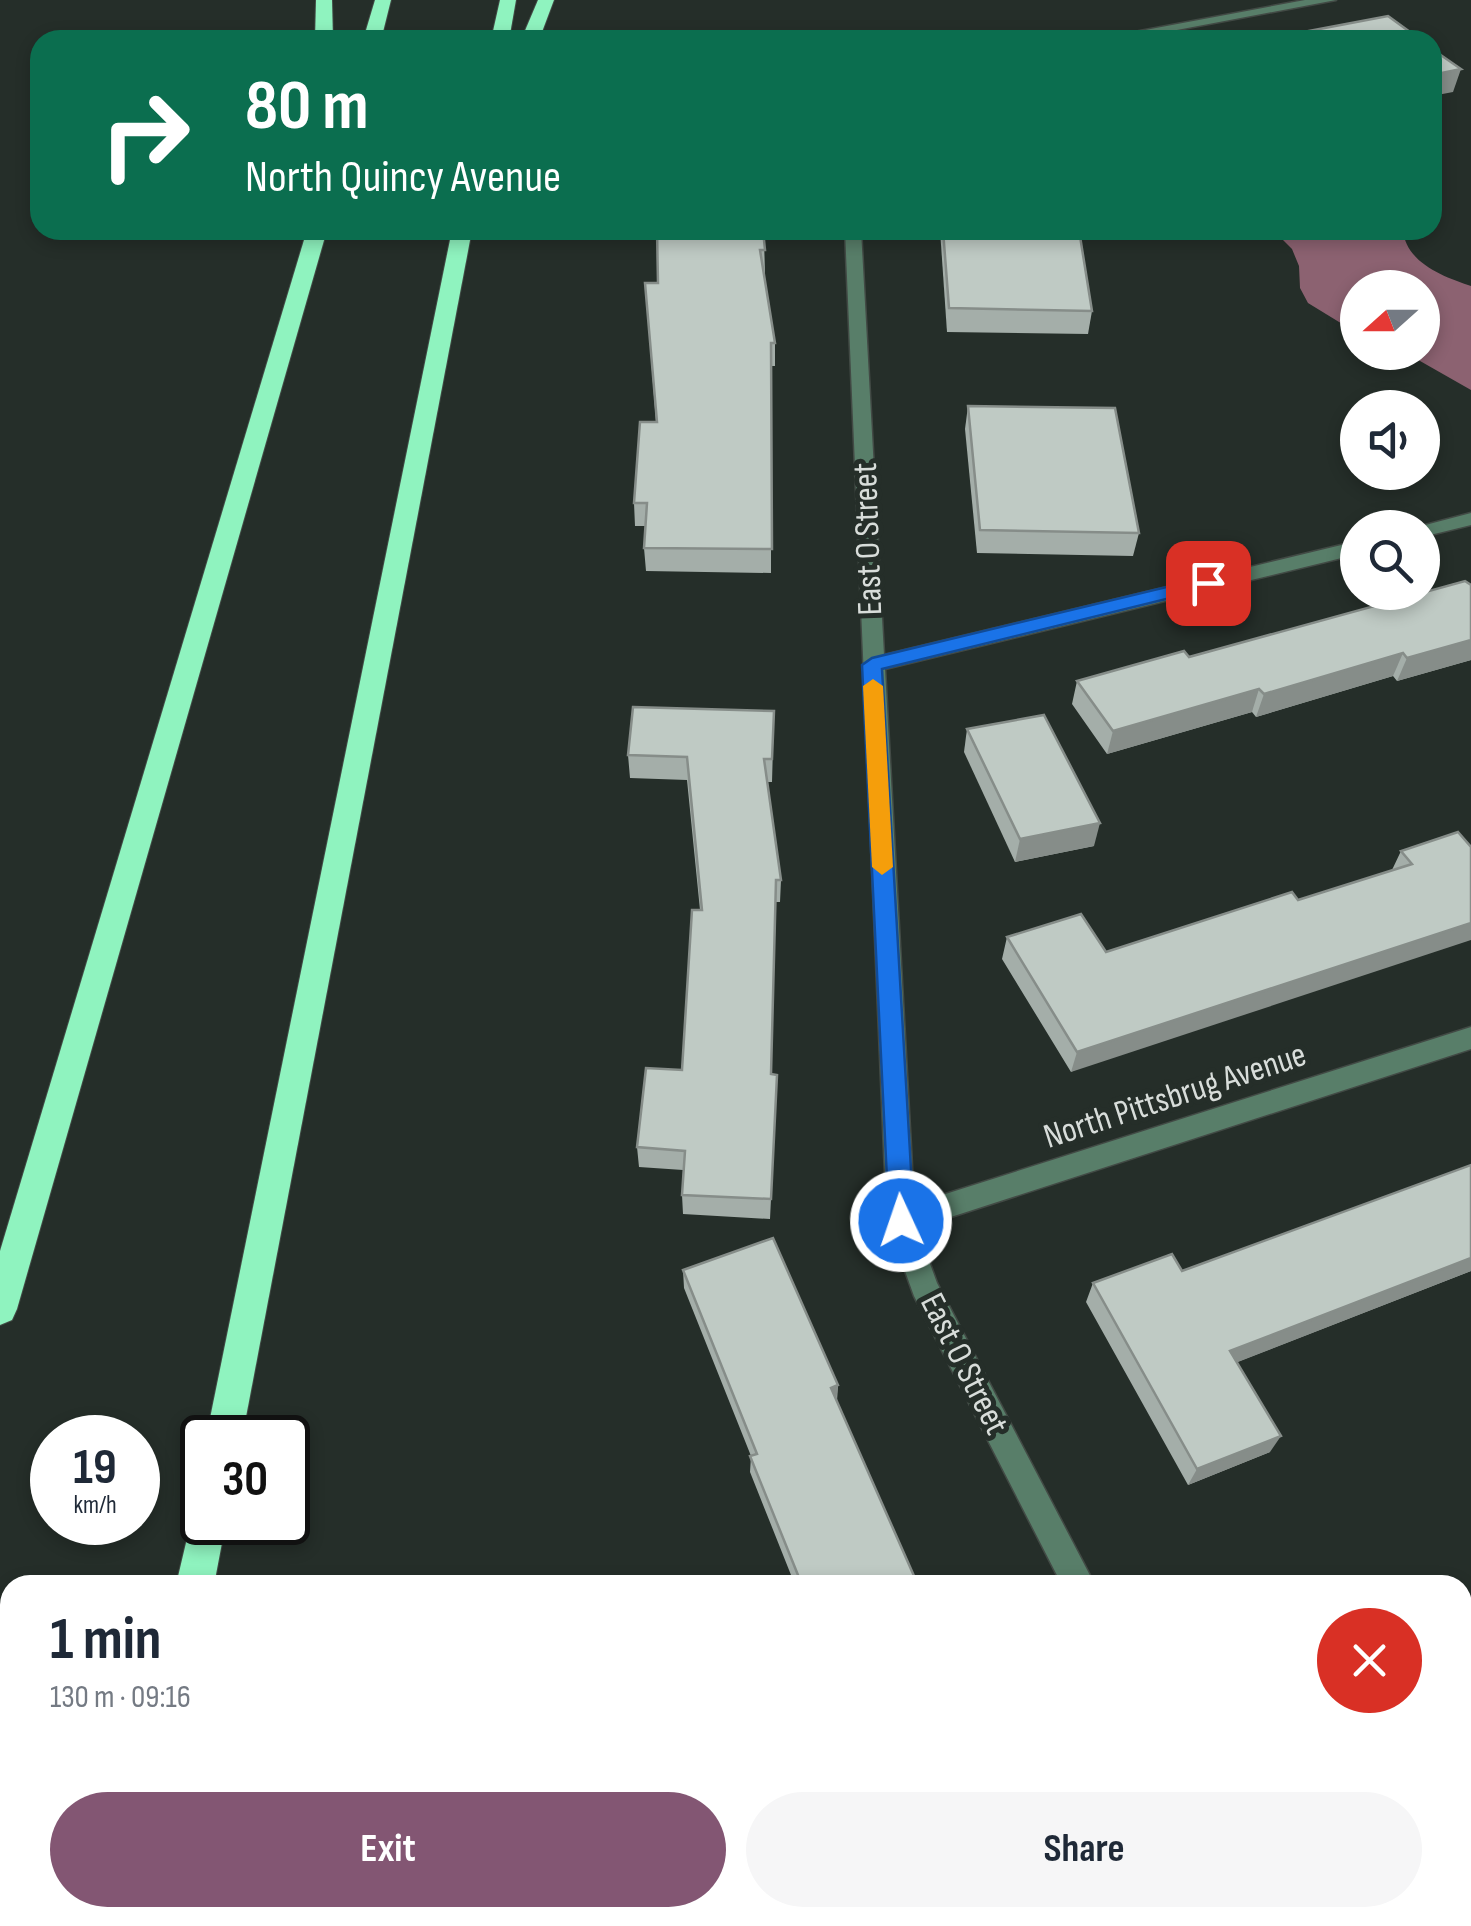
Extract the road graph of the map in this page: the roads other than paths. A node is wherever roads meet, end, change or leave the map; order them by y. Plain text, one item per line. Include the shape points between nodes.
1 (324, 0) edge
2 (383, 0) edge
3 (508, 0) edge
4 (546, 0) edge
5 (1329, 0) edge
6 (324, 30) edge
7 (375, 30) edge
8 (502, 30) edge
9 (534, 30) edge
10 (1156, 30) edge
11 (314, 240) edge
12 (460, 240) edge
13 (854, 240) edge
14 (1471, 519) edge
15 (1440, 527) edge
16 (1340, 550) edge
17 (872, 665) junction
18 (1471, 1038) edge
19 (901, 1221) junction
20 (0, 1309) edge
21 (229, 1415) edge
22 (203, 1545) edge
23 (197, 1575) edge
24 (1074, 1575) edge

1 - 6 highway
2 - 7 highway
3 - 8 highway
4 - 9 highway
5 - 10 street
11 - 20 highway
12 - 21 highway
13 - 17 street, East O Street
14 - 15 street
16 - 17 street
17 - 19 street, East O Street
18 - 19 street, North Pittsbrug Avenue
19 - 24 street, East O Street via 924,1287
22 - 23 highway

